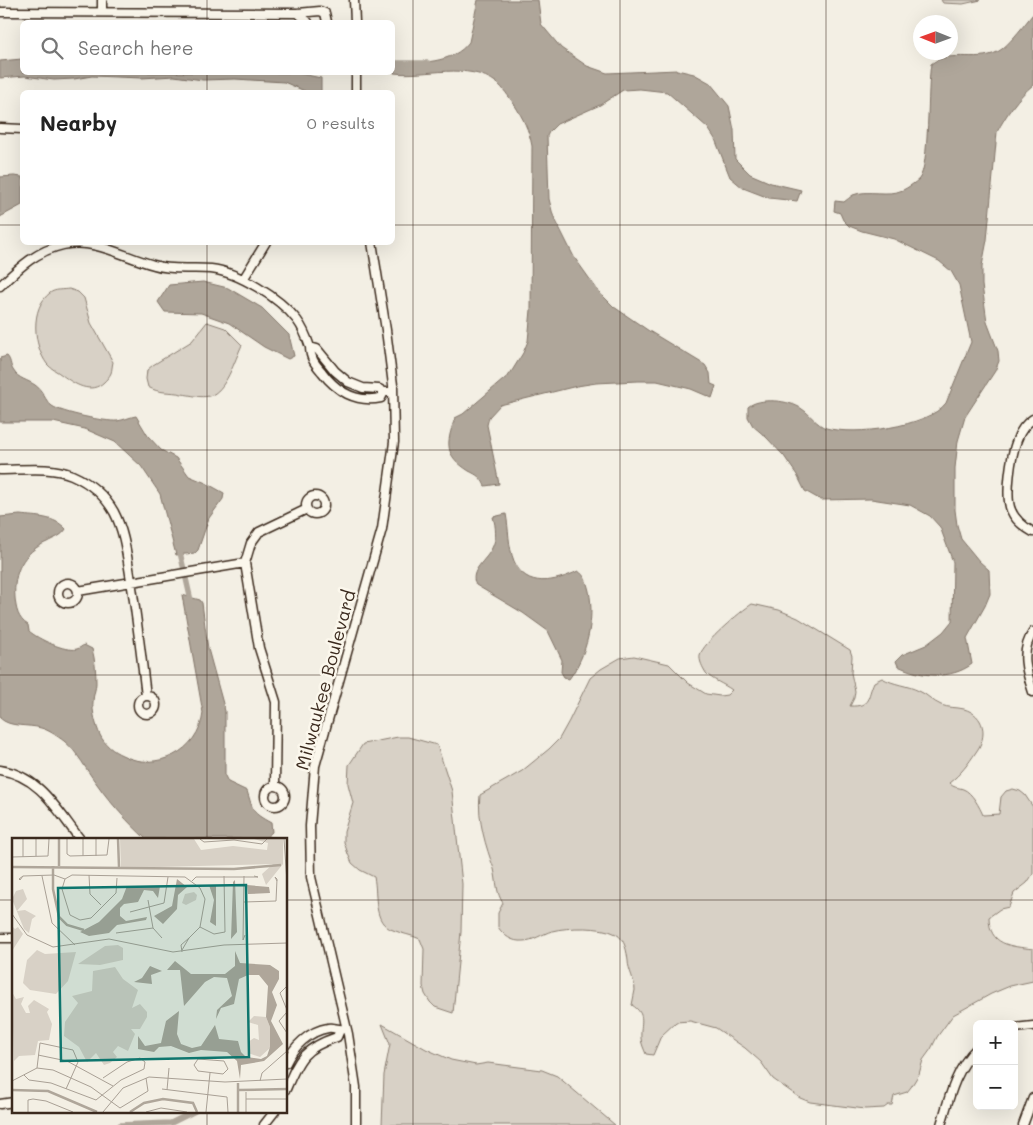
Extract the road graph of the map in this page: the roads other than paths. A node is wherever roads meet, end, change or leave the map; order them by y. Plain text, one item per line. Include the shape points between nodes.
1 (102, 0) edge
2 (354, 0) edge
3 (0, 12) edge
4 (102, 12) junction
5 (298, 13) junction
6 (306, 20) edge
7 (326, 20) edge
8 (355, 20) edge
9 (356, 75) edge
10 (356, 90) edge
11 (0, 128) edge
12 (20, 129) edge
13 (71, 245) edge
14 (93, 245) edge
15 (264, 245) edge
16 (372, 245) edge
17 (244, 278) junction
18 (0, 286) edge
19 (310, 348) junction
20 (335, 371) junction
21 (326, 378) junction
22 (384, 392) junction
23 (393, 392) junction
24 (1033, 419) edge
25 (0, 470) edge
26 (307, 509) dead end
27 (1033, 532) edge
28 (245, 563) junction
29 (131, 581) junction
30 (78, 591) dead end
31 (1033, 632) edge
32 (1033, 692) edge
33 (146, 696) dead end
34 (0, 770) edge
35 (275, 786) dead end
36 (79, 838) edge
37 (1033, 1026) edge
38 (1018, 1028) edge
39 (343, 1029) junction
40 (302, 1041) junction
41 (309, 1050) junction
42 (973, 1052) edge
43 (288, 1059) edge
44 (288, 1084) edge
45 (1033, 1098) edge
46 (274, 1112) edge
47 (264, 1125) edge
48 (356, 1125) edge
49 (941, 1125) edge
50 (1023, 1125) edge

1 - 4 street
2 - 8 street
3 - 4 street
4 - 5 street
5 - 6 street
5 - 7 street via 320,11
9 - 10 street
11 - 12 street
13 - 18 street via 53,248 33,257
14 - 17 street via 162,268 210,269
15 - 17 street
16 - 23 street, Milwaukee Boulevard
17 - 19 street via 289,311 302,326
19 - 20 street via 317,350
19 - 21 street via 310,356
20 - 21 street
20 - 22 street via 356,386
21 - 22 street via 359,399 381,398
22 - 23 street
23 - 39 street, Milwaukee Boulevard via 394,442 382,529 315,766 310,826 311,877
24 - 27 street via 1023,428 1016,442 1009,495 1015,517
25 - 29 street via 63,472 87,483 99,493 109,503 119,523
26 - 28 street via 259,532 251,543
28 - 29 street
28 - 35 street via 259,648 276,702
29 - 30 street
29 - 33 street
31 - 32 street via 1025,647 1025,655
34 - 36 street via 22,777 39,788
37 - 38 street
39 - 40 street via 327,1028
39 - 41 street via 337,1038
39 - 48 street, Milwaukee Boulevard via 356,1087
40 - 41 street
40 - 43 street
41 - 44 street via 298,1062
42 - 49 street via 960,1071
45 - 50 street
46 - 47 street

